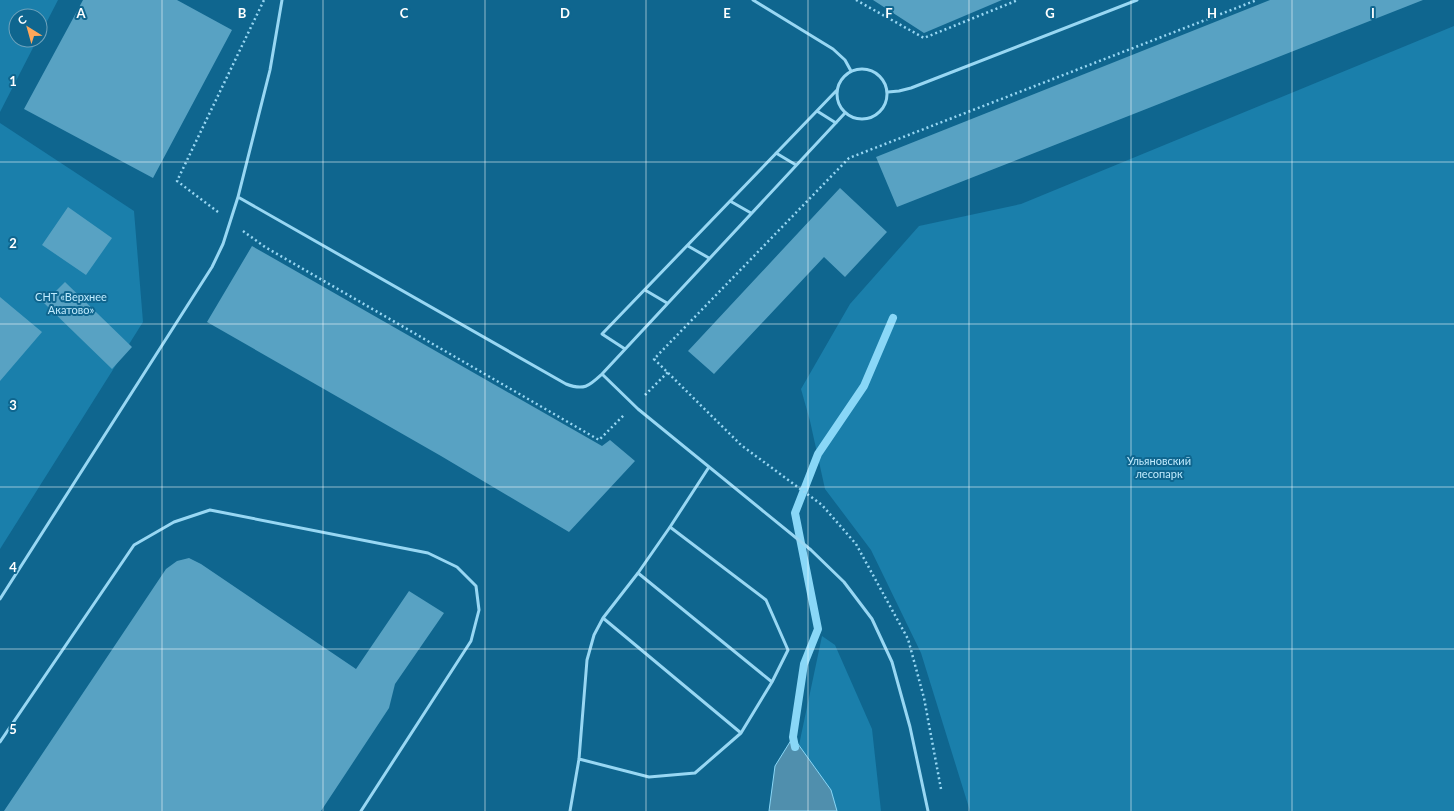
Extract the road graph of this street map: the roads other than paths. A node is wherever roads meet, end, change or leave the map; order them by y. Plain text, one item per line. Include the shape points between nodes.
1 (281, 0) edge
2 (753, 0) edge
3 (1137, 0) edge
4 (851, 70) junction
5 (837, 90) junction
6 (888, 92) junction
7 (817, 111) junction
8 (845, 113) junction
9 (836, 123) junction
10 (776, 153) junction
11 (796, 165) junction
12 (238, 197) junction
13 (730, 201) junction
14 (751, 214) junction
15 (688, 246) junction
16 (709, 258) junction
17 (645, 290) junction
18 (667, 303) junction
19 (625, 349) junction
20 (602, 374) junction
21 (709, 467) junction
22 (670, 527) junction
23 (638, 573) junction
24 (0, 599) edge
25 (603, 618) junction
26 (772, 682) junction
27 (741, 733) junction
28 (0, 742) edge
29 (579, 759) junction
30 (361, 811) edge
31 (572, 811) edge
32 (928, 811) edge

1 - 12 lane via 270,70
2 - 4 lane via 833,48
3 - 6 lane via 911,88
4 - 5 lane via 839,82
4 - 6 lane via 870,69 879,74
5 - 7 lane
5 - 8 lane via 837,98
6 - 8 lane via 887,102 874,117 854,118
7 - 9 lane
7 - 10 lane
8 - 9 lane
9 - 11 lane
10 - 11 lane
10 - 13 lane
11 - 14 lane
12 - 20 lane via 566,384 584,387
12 - 24 lane via 223,244 212,267
13 - 14 lane
13 - 15 lane
14 - 16 lane
15 - 16 lane
15 - 17 lane
16 - 18 lane
17 - 18 lane
17 - 19 lane via 602,334
18 - 19 lane
19 - 20 lane
20 - 21 lane via 638,409
21 - 22 lane
21 - 32 lane via 811,550 844,582 872,619 892,662 910,727
22 - 23 lane
22 - 26 lane via 766,600 788,650
23 - 25 lane
23 - 26 lane
25 - 27 lane
25 - 29 lane via 594,635 587,660
26 - 27 lane
27 - 29 lane via 695,773 649,777
28 - 30 lane via 134,545 174,522 210,510 428,553 457,567 476,586 479,610 471,641
29 - 31 lane

